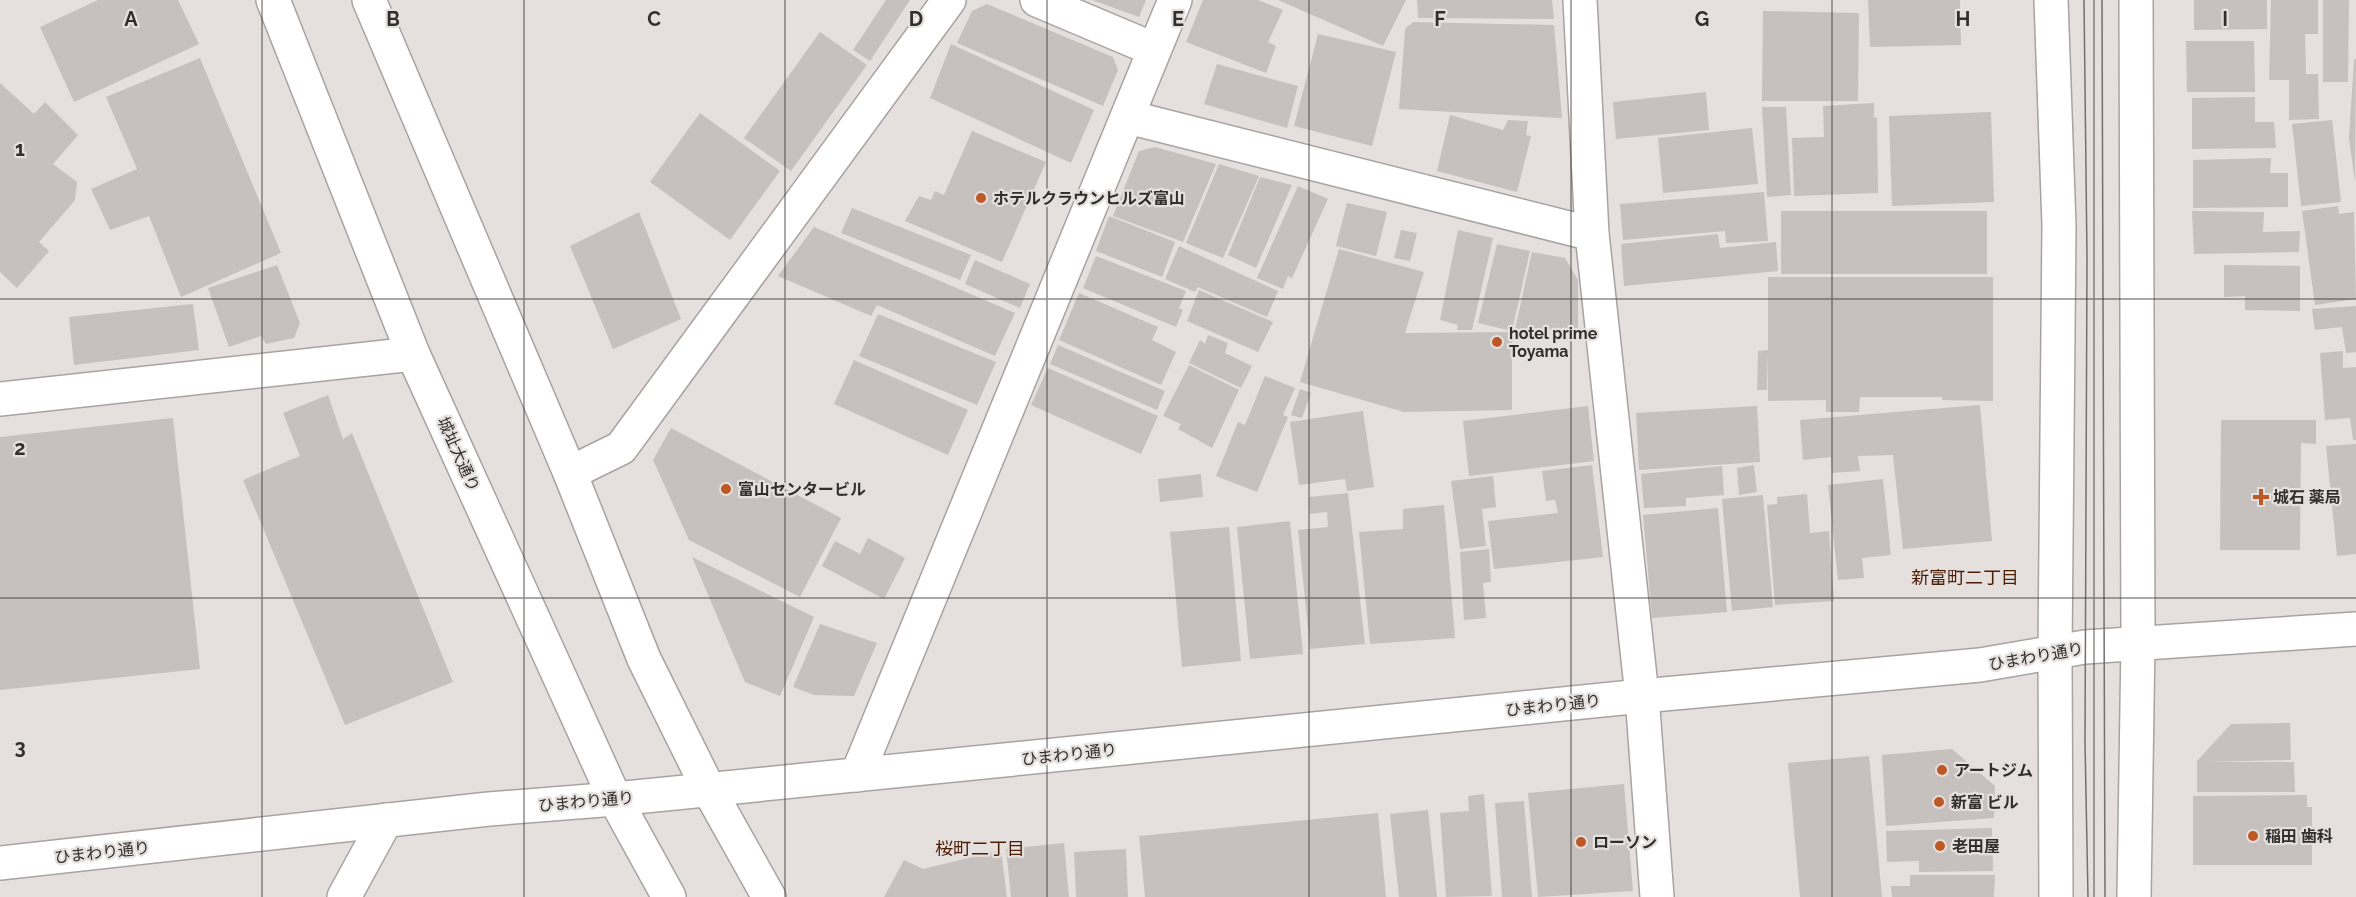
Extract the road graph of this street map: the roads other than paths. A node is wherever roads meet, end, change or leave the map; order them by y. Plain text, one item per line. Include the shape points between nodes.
1 (273, 0) edge
2 (369, 0) edge
3 (950, 0) edge
4 (1037, 0) edge
5 (1175, 0) edge
6 (1580, 0) edge
7 (2051, 0) edge
8 (2136, 0) edge
9 (1153, 49) junction
10 (1128, 117) junction
11 (1592, 234) junction
12 (413, 354) junction
13 (0, 399) edge
14 (570, 473) junction
15 (2356, 629) edge
16 (2138, 642) junction
17 (2055, 650) junction
18 (1642, 696) junction
19 (857, 775) junction
20 (709, 790) junction
21 (615, 799) junction
22 (386, 820) junction
23 (0, 863) edge
24 (344, 897) edge
25 (669, 897) edge
26 (769, 897) edge
27 (1657, 897) edge
28 (2056, 897) edge
29 (2134, 897) edge

1 - 12 street, 城址大通り
2 - 14 street
3 - 14 street via 621,448
4 - 9 street
5 - 9 street
6 - 11 street
7 - 17 street via 2059,225
8 - 16 street
9 - 10 street
10 - 11 street
10 - 19 street
11 - 18 street
12 - 13 street
12 - 21 street, 城址大通り
14 - 20 street via 644,659
15 - 16 street, ひまわり通り
16 - 17 street, ひまわり通り
16 - 29 street
17 - 18 street, ひまわり通り via 1980,665
17 - 28 street
18 - 19 street, ひまわり通り
18 - 27 street
19 - 20 street, ひまわり通り
20 - 21 street, ひまわり通り
20 - 26 street
21 - 22 street, ひまわり通り
21 - 25 street, 城址大通り
22 - 23 street, ひまわり通り
22 - 24 street

